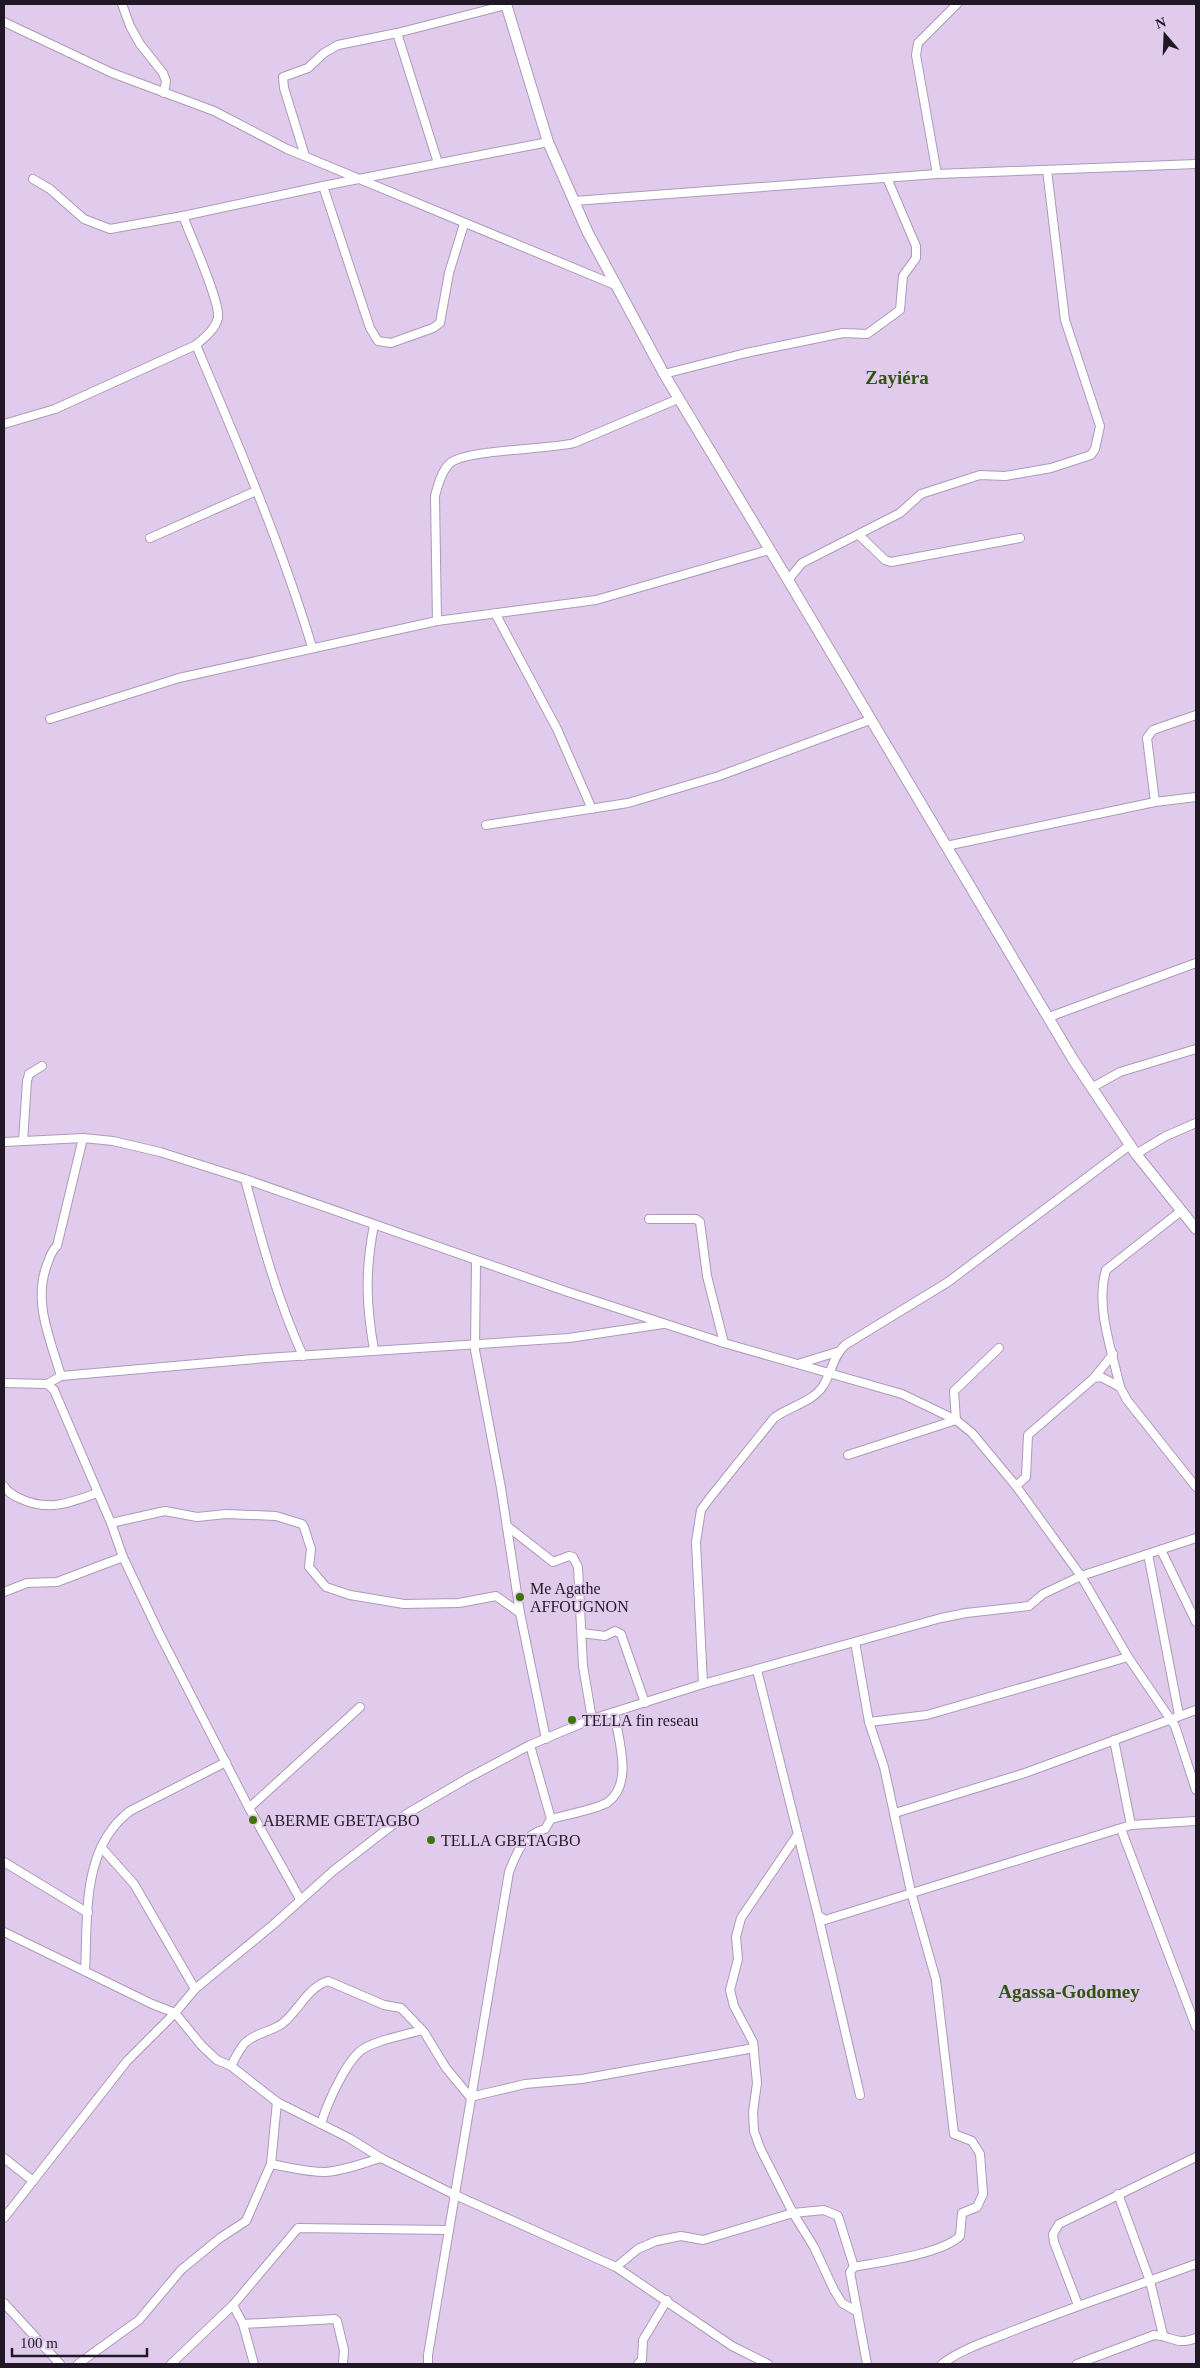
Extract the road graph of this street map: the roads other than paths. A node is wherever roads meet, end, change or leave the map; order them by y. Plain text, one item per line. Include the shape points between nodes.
1 (122, 4) edge
2 (506, 4) edge
3 (958, 4) edge
4 (4, 22) edge
5 (396, 33) junction
6 (164, 93) junction
7 (548, 142) junction
8 (305, 156) junction
9 (438, 163) junction
10 (1196, 164) edge
11 (1047, 170) junction
12 (937, 174) junction
13 (887, 178) junction
14 (33, 179) dead end
15 (359, 180) junction
16 (323, 186) junction
17 (574, 201) junction
18 (183, 216) junction
19 (464, 224) junction
20 (615, 285) junction
21 (196, 345) junction
22 (664, 374) junction
23 (678, 399) junction
24 (4, 424) edge
25 (256, 491) junction
26 (859, 535) junction
27 (150, 538) dead end
28 (1020, 538) dead end
29 (769, 550) junction
30 (788, 580) junction
31 (496, 613) junction
32 (437, 621) junction
33 (312, 647) junction
34 (1196, 715) edge
35 (50, 720) dead end
36 (870, 720) junction
37 (1196, 797) edge
38 (1156, 802) junction
39 (592, 809) junction
40 (486, 825) dead end
41 (946, 846) junction
42 (1196, 963) edge
43 (1049, 1017) junction
44 (1196, 1049) edge
45 (42, 1066) dead end
46 (1093, 1087) junction
47 (1196, 1123) edge
48 (83, 1138) junction
49 (22, 1141) junction
50 (4, 1142) edge
51 (1133, 1150) junction
52 (245, 1179) junction
53 (1181, 1211) junction
54 (649, 1219) dead end
55 (374, 1225) junction
56 (1196, 1229) edge
57 (476, 1261) junction
58 (665, 1324) junction
59 (475, 1343) junction
60 (724, 1343) junction
61 (998, 1348) dead end
62 (374, 1350) junction
63 (837, 1352) junction
64 (1113, 1354) junction
65 (303, 1356) junction
66 (800, 1363) junction
67 (829, 1372) junction
68 (61, 1376) junction
69 (1094, 1378) junction
70 (4, 1383) edge
71 (47, 1384) junction
72 (1120, 1387) junction
73 (956, 1420) junction
74 (848, 1455) dead end
75 (4, 1486) edge
76 (1016, 1486) junction
77 (1196, 1488) edge
78 (97, 1493) junction
79 (111, 1522) junction
80 (507, 1526) junction
81 (1196, 1538) edge
82 (1161, 1550) junction
83 (1148, 1554) junction
84 (123, 1557) junction
85 (1081, 1576) junction
86 (4, 1592) edge
87 (520, 1613) junction
88 (1196, 1622) edge
89 (582, 1634) junction
90 (855, 1642) junction
91 (1128, 1657) junction
92 (757, 1670) junction
93 (703, 1684) junction
94 (646, 1703) junction
95 (360, 1707) dead end
96 (1196, 1710) edge
97 (614, 1712) junction
98 (1179, 1715) junction
99 (592, 1719) junction
100 (1170, 1719) junction
101 (868, 1722) junction
102 (546, 1740) junction
103 (1114, 1740) junction
104 (530, 1745) junction
105 (226, 1762) junction
106 (1196, 1790) edge
107 (249, 1808) junction
108 (895, 1812) junction
109 (552, 1819) junction
110 (1196, 1821) edge
111 (1131, 1825) junction
112 (1121, 1829) junction
113 (798, 1834) junction
114 (101, 1847) junction
115 (4, 1862) edge
116 (911, 1892) junction
117 (300, 1899) junction
118 (88, 1913) junction
119 (818, 1915) junction
120 (4, 1932) edge
121 (85, 1971) junction
122 (195, 1989) junction
123 (175, 2013) junction
124 (1196, 2027) edge
125 (422, 2030) junction
126 (754, 2048) junction
127 (231, 2066) junction
128 (860, 2095) dead end
129 (470, 2097) junction
130 (276, 2102) junction
131 (322, 2124) junction
132 (1196, 2157) edge
133 (4, 2158) edge
134 (381, 2158) junction
135 (271, 2164) junction
136 (33, 2181) junction
137 (453, 2194) junction
138 (1118, 2194) junction
139 (793, 2213) junction
140 (4, 2218) edge
141 (448, 2230) junction
142 (1196, 2264) edge
143 (616, 2267) junction
144 (854, 2267) junction
145 (1150, 2281) junction
146 (667, 2300) junction
147 (4, 2303) edge
148 (232, 2305) junction
149 (1078, 2305) junction
150 (856, 2311) junction
151 (242, 2324) junction
152 (1163, 2336) junction
153 (1196, 2338) edge
154 (60, 2364) edge
155 (78, 2364) edge
156 (171, 2364) edge
157 (254, 2364) edge
158 (343, 2364) edge
159 (428, 2364) edge
160 (638, 2364) edge
161 (768, 2364) edge
162 (867, 2364) edge
163 (942, 2364) edge
164 (1077, 2364) edge

1 - 6 street via 137,38 163,72 166,81
2 - 5 street
2 - 7 main road
3 - 12 street via 918,43 916,55
4 - 6 street via 112,73
5 - 8 street via 338,45 308,68 284,77 284,88
5 - 9 street
6 - 8 street via 214,111
7 - 9 street
7 - 17 main road
8 - 15 street
9 - 15 street
10 - 11 street
11 - 12 street
11 - 26 street via 1065,320 1100,426 1095,449 1091,455 1051,468 1005,476 980,474 921,494 900,512
12 - 13 street
13 - 17 street
13 - 22 street via 916,246 916,258 903,276 900,310 867,334 843,333
14 - 18 street via 84,219 110,228
15 - 16 street
15 - 19 street
16 - 18 street
16 - 19 street via 370,328 378,341 391,342 440,323 449,273
17 - 20 main road
18 - 21 street via 215,295 218,318 210,333
19 - 20 street
20 - 22 main road
21 - 24 street via 55,409
21 - 25 street
22 - 23 main road
23 - 29 main road
23 - 32 street via 574,443 481,453 450,463 435,496
25 - 27 street
25 - 33 street via 296,592
26 - 28 street via 891,562
26 - 30 street via 802,563
29 - 30 main road
29 - 31 street via 596,600
30 - 36 main road
31 - 32 street
31 - 39 street via 557,729
32 - 33 street
33 - 35 street via 179,678
34 - 38 street via 1153,730 1147,738
36 - 39 street via 719,776 628,803
36 - 41 main road
37 - 38 street
38 - 41 street
39 - 40 street
41 - 43 main road
42 - 43 street
43 - 46 main road
44 - 46 street via 1120,1072
45 - 49 street via 29,1074 26,1081
46 - 51 main road
47 - 51 street
48 - 49 street
48 - 52 street via 160,1152
48 - 68 street via 57,1246 45,1270 40,1292
49 - 50 street
51 - 53 main road
51 - 63 street via 948,1282
52 - 55 street
52 - 65 street via 270,1271
53 - 56 main road
53 - 64 street via 1106,1270 1102,1301
54 - 60 street via 696,1219 700,1222 707,1276
55 - 57 street
55 - 62 street via 366,1296
57 - 58 street
57 - 59 street
58 - 59 street via 569,1338
58 - 60 street
59 - 62 street
59 - 80 street
60 - 66 street
61 - 73 street via 954,1391
62 - 65 street
63 - 66 street
63 - 67 street
64 - 69 street
64 - 72 street
65 - 68 street
66 - 67 street
67 - 73 street via 902,1394
67 - 93 street via 816,1395 774,1418 701,1510 696,1542
68 - 71 street
69 - 72 street via 1101,1377
69 - 76 street via 1028,1435 1026,1477
70 - 71 street
71 - 78 street via 54,1390
72 - 77 street
73 - 74 street
73 - 76 street via 972,1433
75 - 78 street via 12,1494 41,1506 68,1504
76 - 85 street
78 - 79 street
79 - 84 street
79 - 87 street via 165,1510 202,1517 226,1514 276,1516 302,1524 311,1549 309,1567 326,1588 404,1604 459,1603 496,1596
80 - 87 street
80 - 89 street via 553,1562 572,1557 578,1567
81 - 82 street
82 - 83 street
82 - 88 street
83 - 85 street
83 - 98 street
84 - 86 street via 57,1582 27,1583
84 - 105 street
85 - 90 street via 1043,1594 1029,1606 950,1616
85 - 91 street
87 - 102 street
89 - 94 street via 605,1636 615,1631 622,1634
89 - 99 street via 583,1666
90 - 92 street
90 - 101 street
91 - 100 street
91 - 101 street via 927,1715
92 - 93 street
92 - 113 street
93 - 94 street
94 - 97 street
95 - 107 street
96 - 98 street
97 - 99 street
97 - 109 street via 623,1766 619,1788 607,1803
98 - 100 street
99 - 102 street
100 - 103 street
100 - 106 street
101 - 108 street
102 - 104 street
103 - 108 street via 1025,1772
103 - 111 street
104 - 109 street
104 - 117 street via 408,1813
105 - 107 street
105 - 114 street via 130,1811 120,1819
107 - 117 street
108 - 116 street
109 - 129 street via 545,1829 526,1839 509,1872
110 - 111 street
111 - 112 street
112 - 116 street
112 - 124 street
113 - 119 street
113 - 126 street via 738,1927 738,1959 730,1990
114 - 118 street via 91,1878
114 - 122 street via 134,1884
115 - 118 street
116 - 119 street via 828,1920
116 - 144 street via 936,1980 954,2134 972,2141 980,2154 984,2194 977,2207 962,2214 960,2236 955,2242 913,2255
117 - 122 street
118 - 121 street
119 - 128 street
120 - 121 street
121 - 123 street
122 - 123 street
123 - 127 street via 202,2046 217,2060
123 - 136 street via 127,2061
125 - 127 street via 401,2008 384,2005 328,1981 314,1989 284,2022 253,2036 244,2044
125 - 129 street via 446,2068
125 - 131 street via 373,2045 359,2053 328,2100
126 - 129 street via 582,2079 526,2084
126 - 139 street via 754,2131
127 - 130 street
129 - 137 street
130 - 131 street
130 - 135 street
131 - 134 street
132 - 138 street
133 - 136 street
134 - 135 street via 325,2172
134 - 137 street
135 - 155 street via 243,2225 220,2238 181,2270 138,2320
136 - 140 street
137 - 141 street
137 - 143 street
138 - 145 street
138 - 149 street via 1058,2224 1053,2234
139 - 143 street via 702,2240 681,2236 656,2241 638,2249
139 - 144 street via 824,2210 838,2216
139 - 150 street via 842,2303
141 - 148 street via 298,2228
141 - 159 street
142 - 145 street
143 - 146 street
144 - 150 street via 849,2278
145 - 149 street
145 - 152 street
146 - 160 street via 643,2340 642,2360
146 - 161 street via 732,2346
147 - 154 street
148 - 151 street
148 - 156 street
149 - 163 street via 977,2346
150 - 162 street
151 - 157 street
151 - 158 street via 335,2319 344,2350
152 - 153 street via 1180,2342
152 - 164 street via 1154,2335

